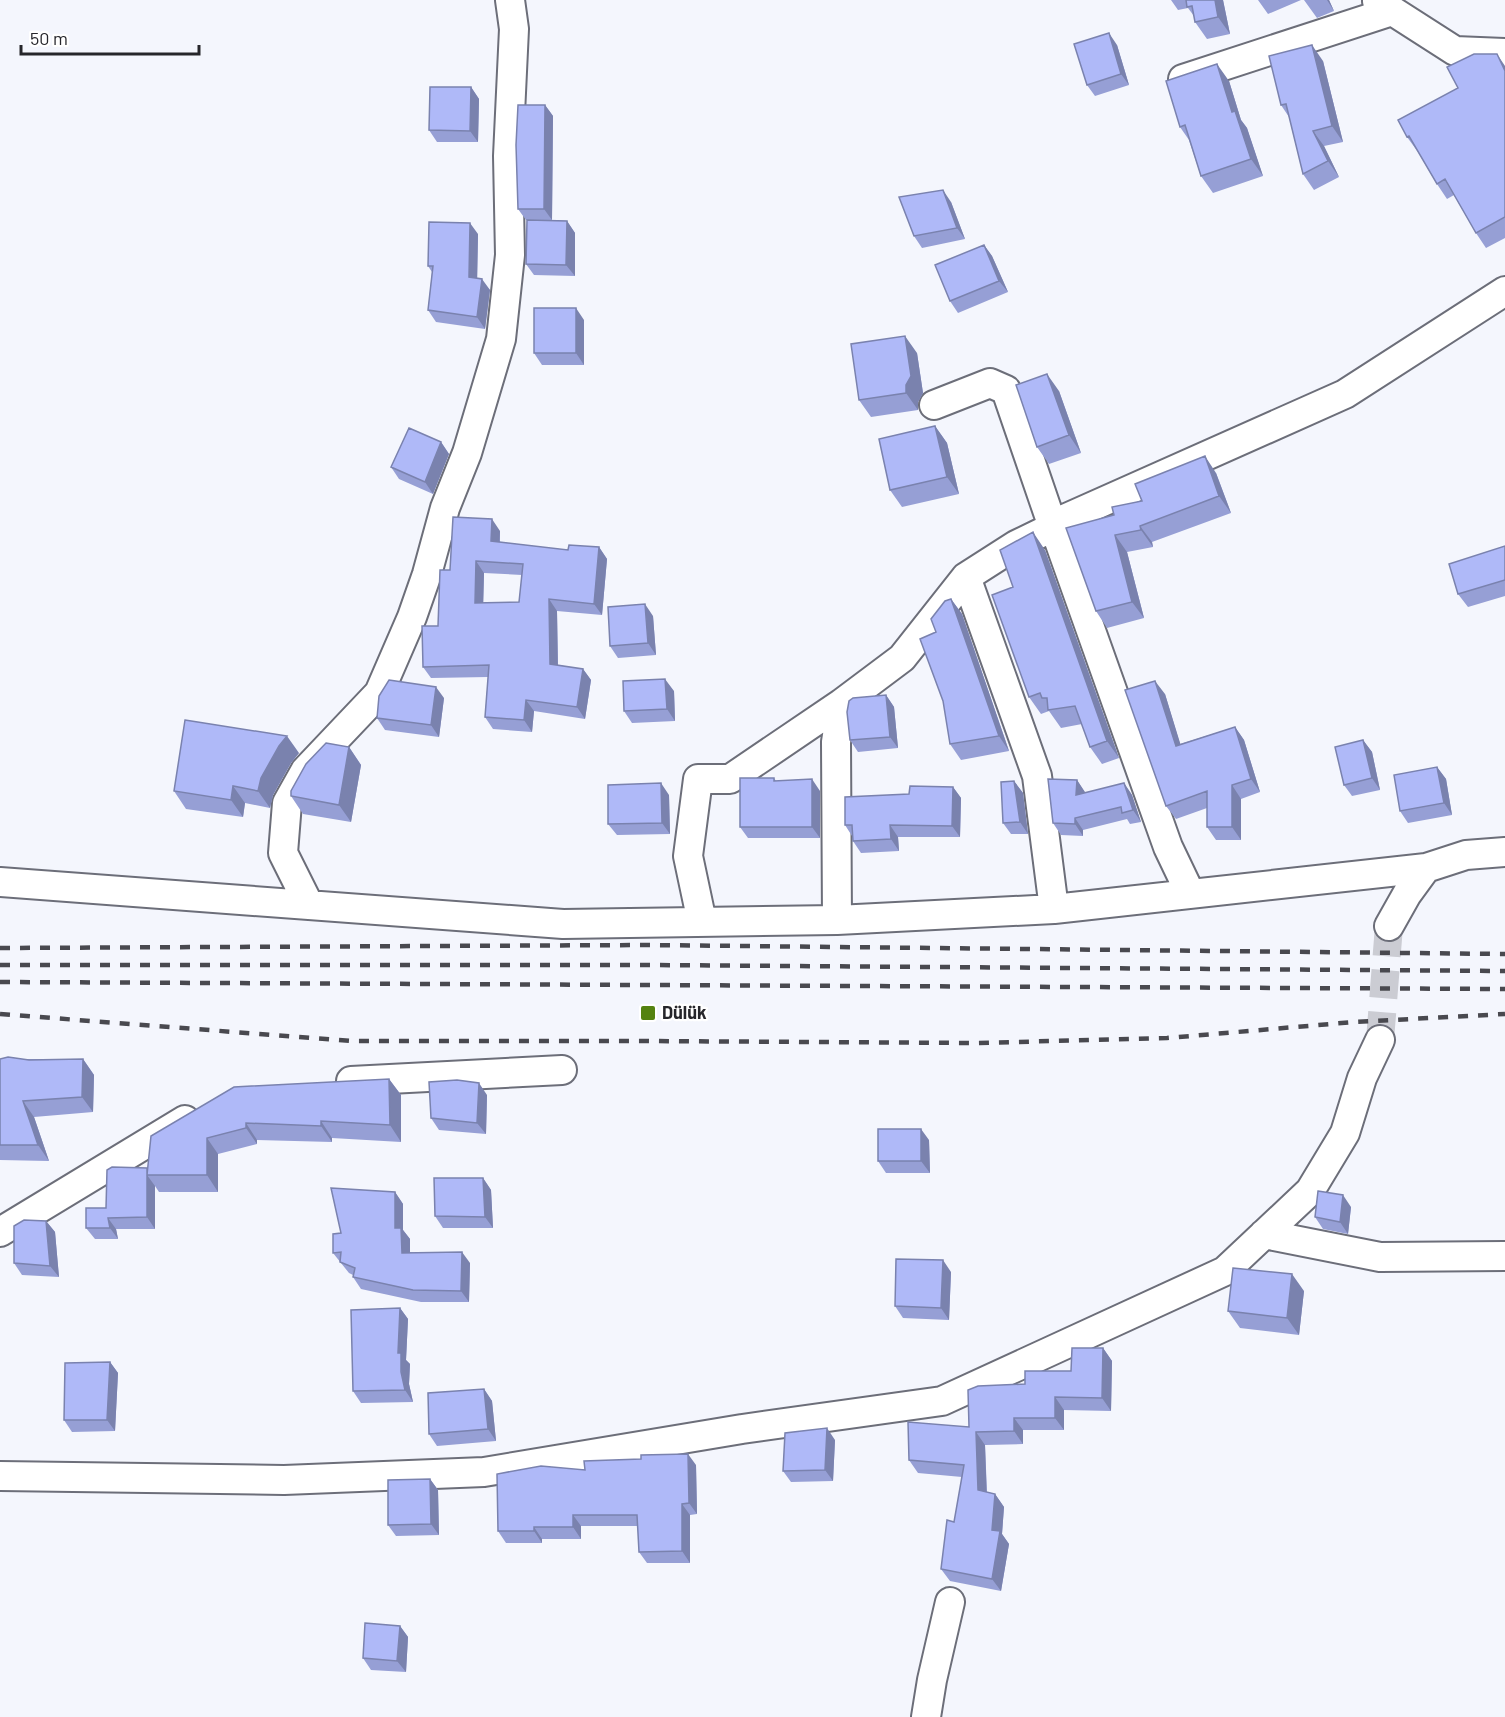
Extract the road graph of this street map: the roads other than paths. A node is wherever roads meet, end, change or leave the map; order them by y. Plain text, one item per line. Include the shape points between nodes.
1 (510, 0) edge
2 (1384, 5) edge
3 (1505, 53) edge
4 (1170, 83) edge
5 (1505, 291) edge
6 (933, 405) dead end
7 (1053, 526) junction
8 (966, 577) junction
9 (843, 703) junction
10 (1505, 852) edge
11 (1426, 868) junction
12 (0, 882) edge
13 (1190, 893) junction
14 (309, 905) junction
15 (1054, 909) junction
16 (837, 920) junction
17 (702, 922) junction
18 (1389, 926) tunnel mouth
19 (1380, 1040) tunnel mouth
20 (561, 1070) dead end
21 (323, 1083) edge
22 (209, 1106) edge
23 (0, 1232) edge
24 (1264, 1234) junction
25 (1505, 1256) edge
26 (0, 1476) edge
27 (950, 1602) dead end
28 (926, 1717) edge

1 - 14 street via 514,29 508,156 510,255 501,339 427,574 379,693 305,771 287,803 283,853
2 - 3 street via 1455,51
2 - 4 street
5 - 7 street via 1345,394
6 - 7 street via 990,382 1006,390
7 - 8 street
7 - 13 street via 1168,847
8 - 9 street via 902,658
8 - 15 street via 1037,776
9 - 16 street via 836,742
9 - 17 street via 730,779 698,780 688,856
10 - 11 street via 1466,855
11 - 13 street
11 - 18 street
12 - 14 street
13 - 15 street
14 - 17 street via 563,924
15 - 16 street
16 - 17 street
19 - 24 street via 1362,1078 1345,1133 1310,1191
20 - 21 street
22 - 23 street
24 - 25 street via 1380,1257
24 - 26 street via 1225,1271 942,1401 484,1472 285,1480
27 - 28 street

